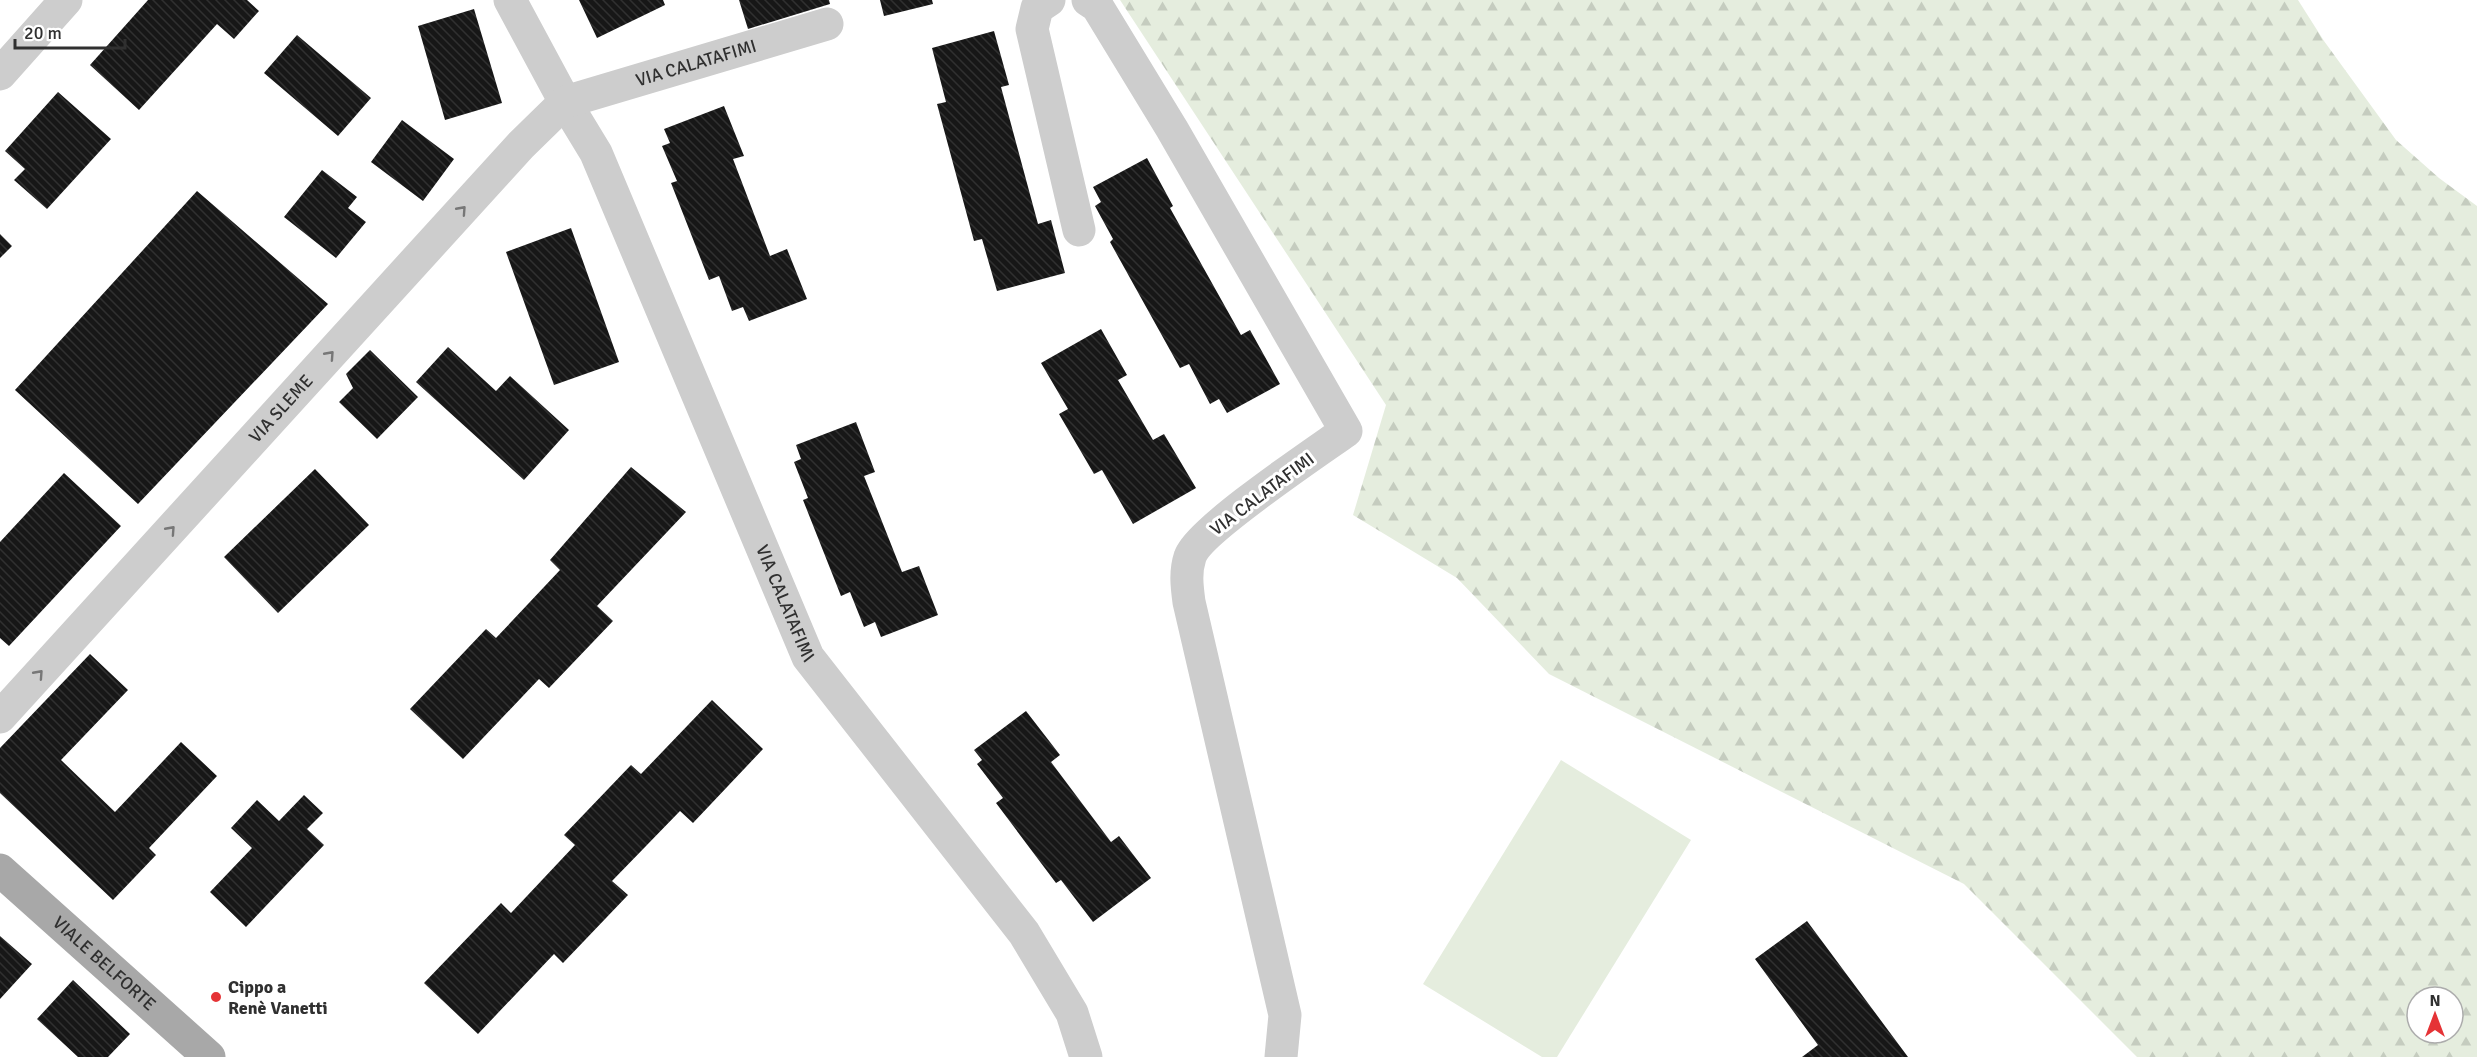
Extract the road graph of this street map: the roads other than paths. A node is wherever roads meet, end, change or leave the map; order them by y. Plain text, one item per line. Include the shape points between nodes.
1 (66, 0) edge
2 (510, 0) edge
3 (1049, 0) edge
4 (1088, 0) edge
5 (827, 24) dead end
6 (0, 74) edge
7 (565, 102) junction
8 (1079, 230) dead end
9 (0, 717) edge
10 (0, 870) edge
11 (208, 1057) edge
12 (1086, 1057) edge
13 (1281, 1057) edge

1 - 6 street
2 - 7 street, VIA CALATAFIMI
3 - 8 street via 1037,8 1032,29
4 - 13 street, VIA CALATAFIMI via 1097,6 1172,129 1346,431 1212,529 1190,555 1186,577 1285,1015
5 - 7 street, VIA CALATAFIMI
9 -> 7 street, VIA SLEME via 521,145
7 - 12 street, VIA CALATAFIMI via 596,153 808,657 1024,933 1072,1013
10 - 11 main road, VIALE BELFORTE

